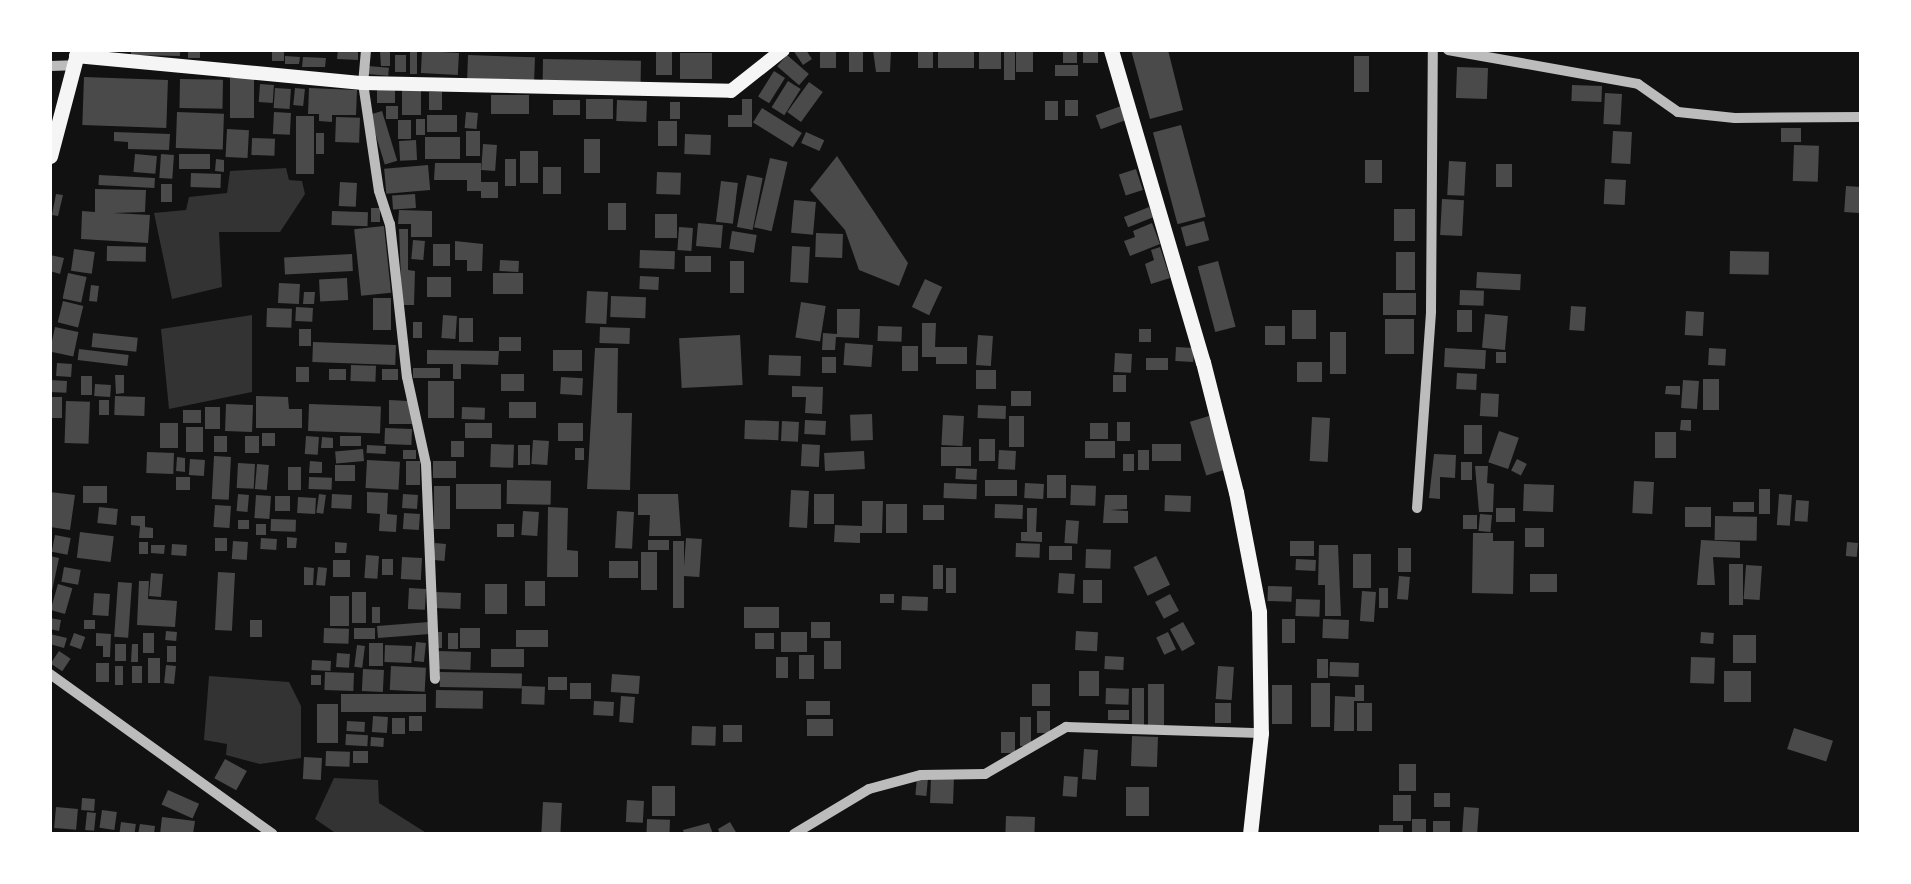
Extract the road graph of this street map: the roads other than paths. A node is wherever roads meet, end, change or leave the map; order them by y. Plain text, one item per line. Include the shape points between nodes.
1 (366, 50) edge
2 (783, 50) edge
3 (1110, 50) edge
4 (1433, 50) edge
5 (1448, 50) edge
6 (76, 57) edge
7 (50, 66) edge
8 (363, 83) junction
9 (1861, 117) edge
10 (50, 156) edge
11 (1417, 508) dead end
12 (50, 674) edge
13 (435, 680) dead end
14 (1261, 733) junction
15 (273, 834) edge
16 (794, 834) edge
17 (1250, 834) edge

1 - 8 street
2 - 8 main road via 731,91
3 - 14 main road via 1236,492 1259,612
4 - 11 street via 1431,311
5 - 9 street via 1638,84 1678,112
6 - 7 street
6 - 8 main road
6 - 10 main road
8 - 13 street via 426,464
12 - 15 street
14 - 16 street via 1066,727 985,774 921,774 869,789
14 - 17 main road

